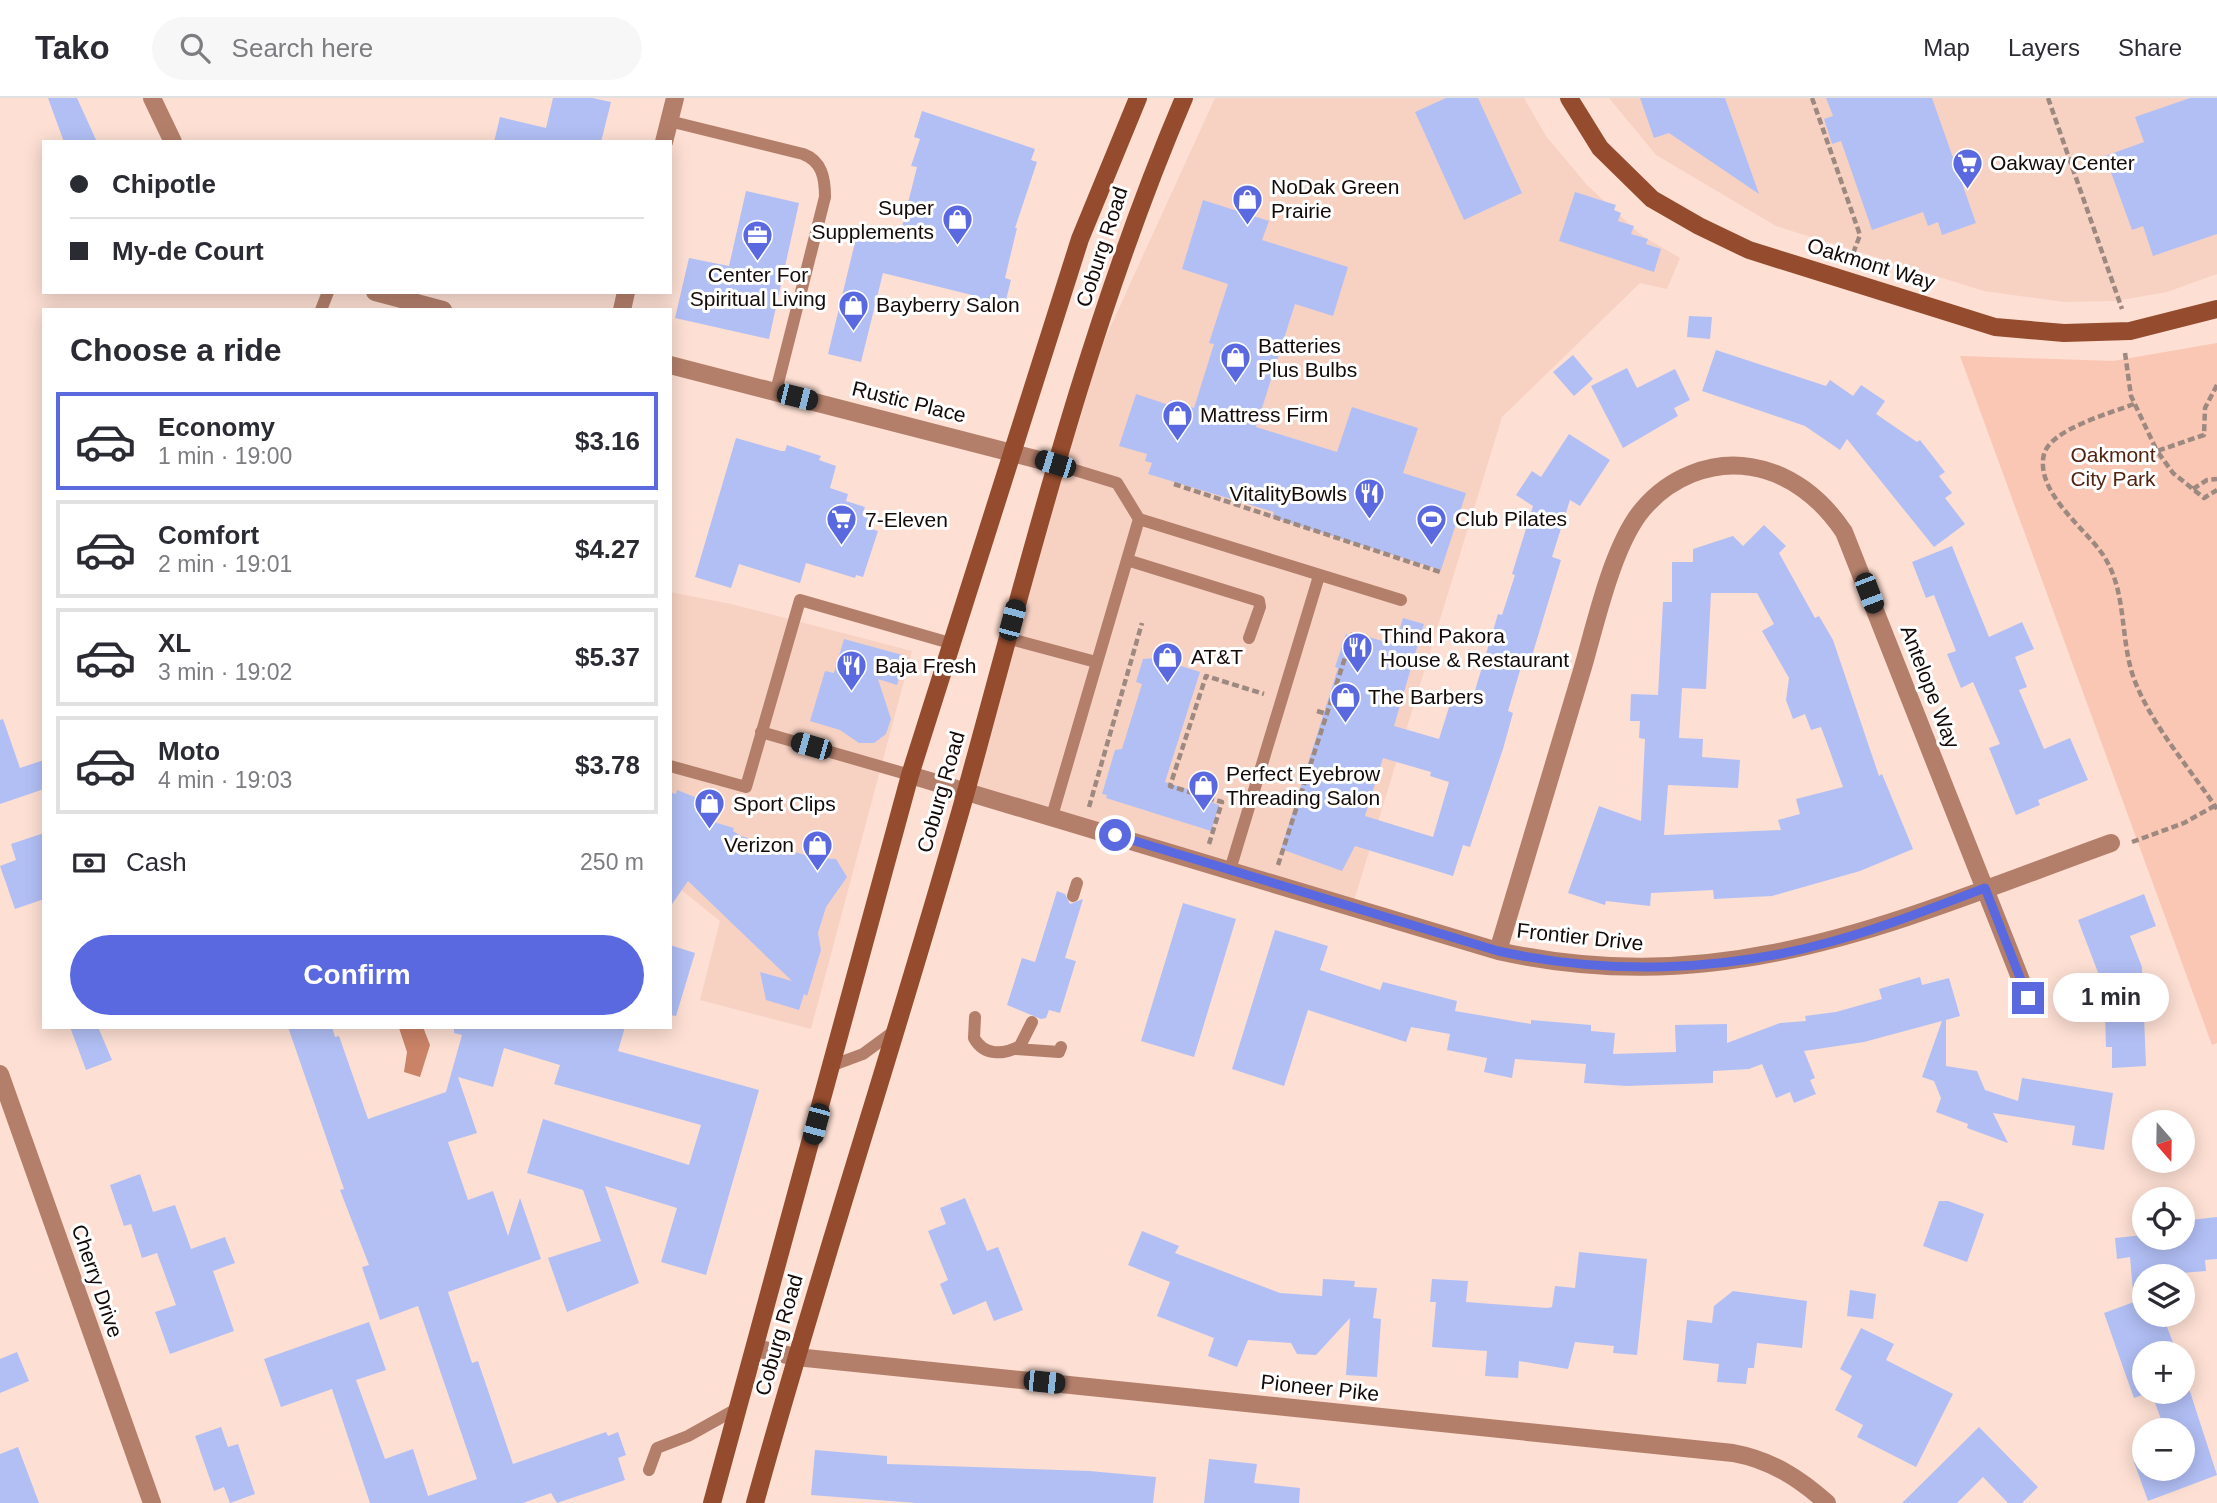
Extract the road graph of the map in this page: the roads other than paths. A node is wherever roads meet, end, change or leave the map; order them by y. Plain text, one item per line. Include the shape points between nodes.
1 (152, 98) edge
2 (675, 98) edge
3 (1138, 98) edge
4 (1184, 98) edge
5 (1569, 98) edge
6 (669, 121) junction
7 (172, 140) edge
8 (664, 140) edge
9 (383, 294) edge
10 (435, 308) edge
11 (2217, 309) edge
12 (672, 365) edge
13 (776, 391) junction
14 (1012, 451) junction
15 (1055, 464) junction
16 (1139, 519) junction
17 (1127, 560) junction
18 (1319, 576) junction
19 (1401, 600) dead end
20 (1007, 638) junction
21 (1249, 638) dead end
22 (950, 643) junction
23 (1096, 662) junction
24 (761, 732) junction
25 (672, 767) edge
26 (910, 775) junction
27 (966, 791) junction
28 (1052, 816) junction
29 (2111, 842) road end
30 (1230, 870) junction
31 (1077, 883) dead end
32 (1985, 888) junction
33 (1073, 896) dead end
34 (1498, 951) junction
35 (2028, 998) dead end
36 (975, 1017) dead end
37 (1032, 1022) dead end
38 (893, 1032) junction
39 (1061, 1046) dead end
40 (1016, 1049) junction
41 (828, 1067) junction
42 (0, 1074) edge
43 (755, 1348) junction
44 (796, 1357) junction
45 (740, 1407) junction
46 (649, 1470) dead end
47 (152, 1503) edge
48 (712, 1503) edge
49 (755, 1503) edge
50 (1827, 1503) edge

1 - 7 street
2 - 6 street
3 - 14 main road, Coburg Road via 1080,239
4 - 15 main road, Coburg Road via 1143,193
5 - 11 main road, Oakmont Way via 1600,148 1652,199 1749,250 1995,327 2123,332
6 - 8 street
6 - 13 lane via 803,154 814,160 823,176 825,197
9 - 10 street
12 - 13 street, Rustic Place
13 - 14 street, Rustic Place
14 - 15 street, Rustic Place
14 - 22 main road, Coburg Road
15 - 16 lane via 1117,483
15 - 20 main road, Coburg Road
16 - 17 lane
16 - 18 lane
17 - 21 lane via 1259,601
17 - 23 lane
18 - 19 lane
18 - 30 lane
20 - 23 lane
20 - 27 main road, Coburg Road
22 - 24 lane via 800,600
22 - 26 main road, Coburg Road
23 - 28 lane
24 - 25 lane via 746,787
24 - 26 lane
26 - 27 street, Frontier Drive
26 - 41 main road, Coburg Road
27 - 28 street, Frontier Drive
27 - 38 main road, Coburg Road
28 - 30 street, Frontier Drive
29 - 32 street, Frontier Drive
30 - 34 street, Frontier Drive
31 - 33 lane
32 - 34 street, Frontier Drive via 1829,943 1735,961 1648,967 1574,963
32 - 34 street, Antelope Way via 1843,531 1822,505 1793,481 1763,468 1724,465 1671,484 1641,511 1632,527 1605,593
32 - 35 street, Antelope Way
36 - 40 lane via 972,1035 981,1047 996,1053
37 - 40 lane
38 - 41 lane via 863,1054
38 - 44 main road, Coburg Road
39 - 40 lane via 1052,1054
41 - 43 main road, Coburg Road
42 - 47 street, Cherry Drive
43 - 44 street, Pioneer Pike
43 - 45 main road, Coburg Road
44 - 49 main road, Coburg Road
44 - 50 street, Pioneer Pike via 1733,1453 1791,1474
45 - 46 lane via 657,1448
45 - 48 main road, Coburg Road

